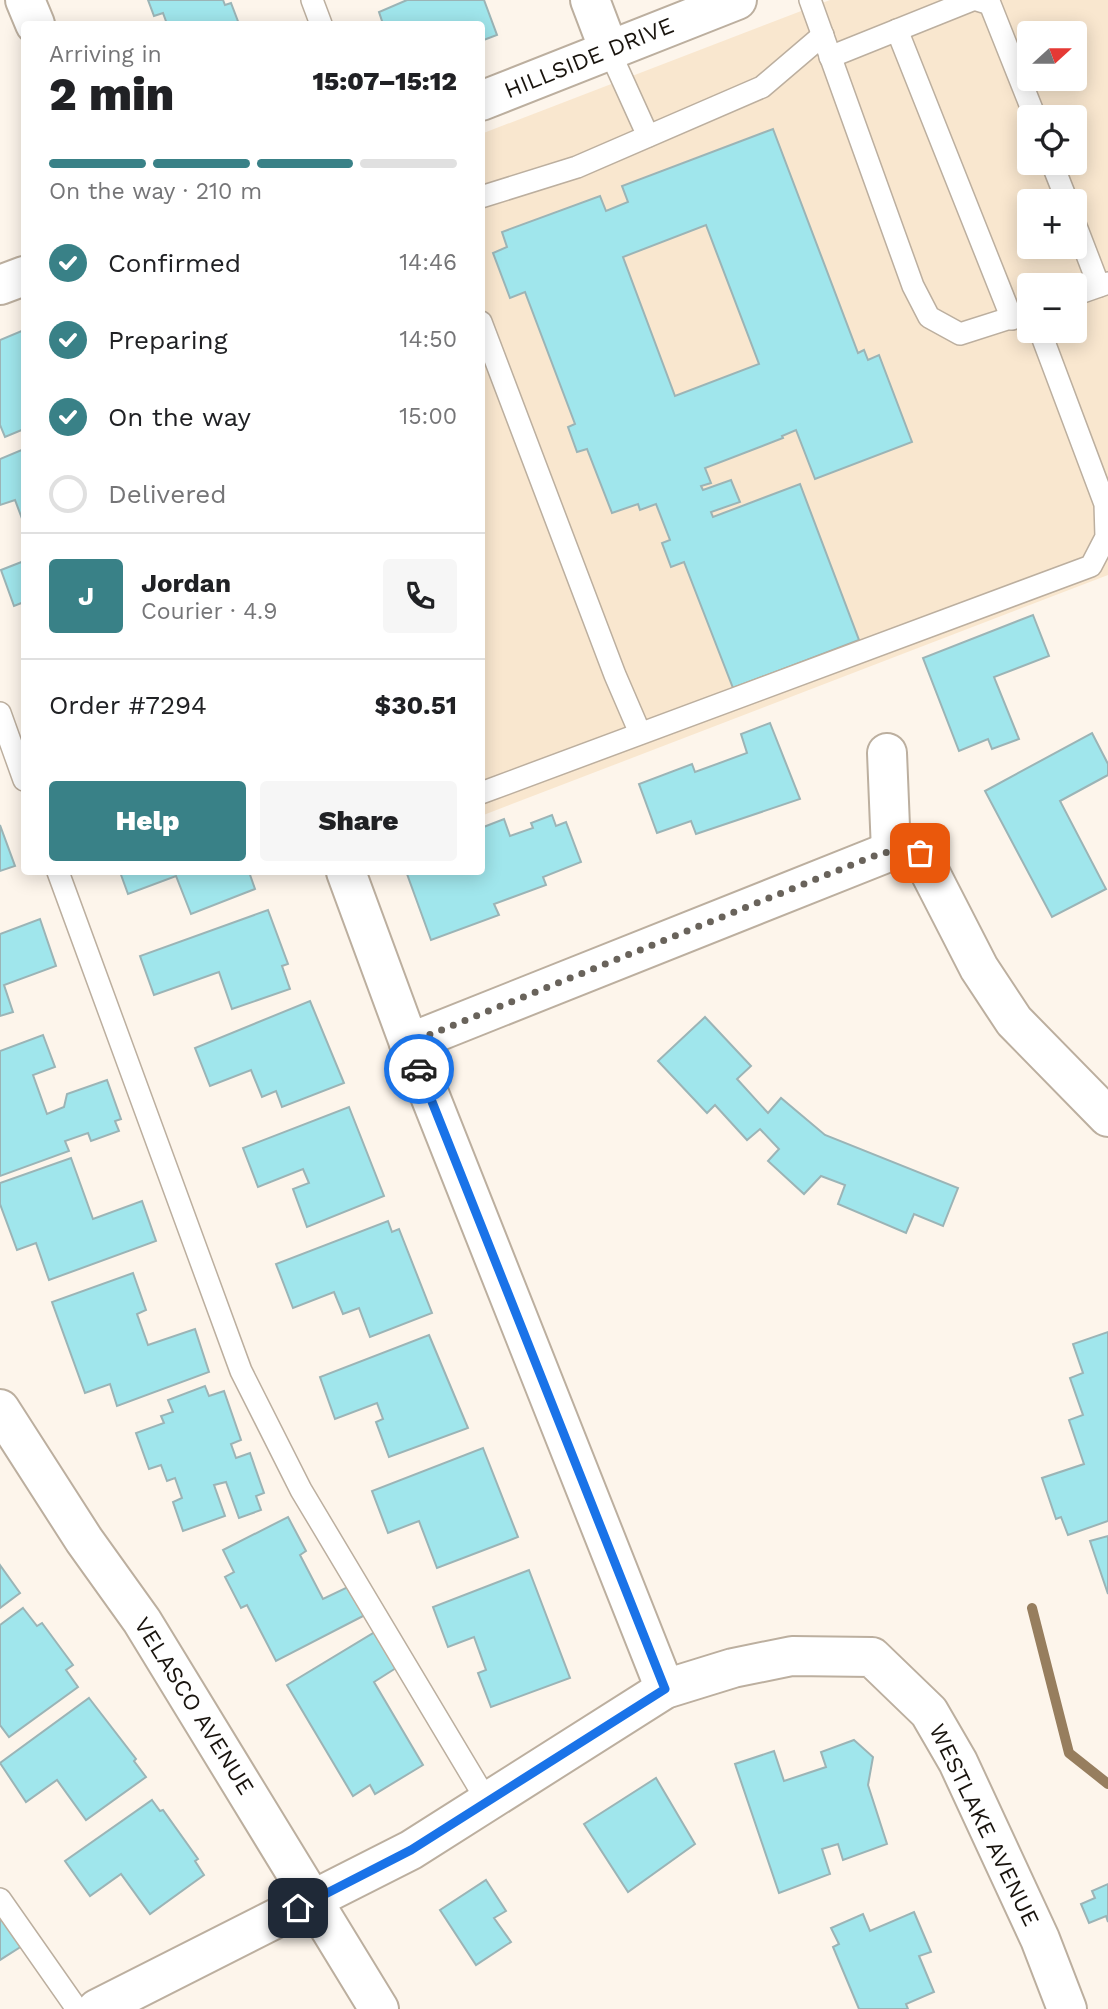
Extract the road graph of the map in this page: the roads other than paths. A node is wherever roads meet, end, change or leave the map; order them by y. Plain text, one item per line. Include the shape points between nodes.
1 (25, 0) edge
2 (312, 0) edge
3 (590, 0) edge
4 (737, 0) edge
5 (810, 0) edge
6 (975, 0) edge
7 (33, 21) edge
8 (320, 21) edge
9 (897, 30) junction
10 (823, 35) junction
11 (609, 50) junction
12 (830, 57) junction
13 (485, 99) edge
14 (1030, 105) edge
15 (648, 136) junction
16 (485, 196) edge
17 (1087, 249) edge
18 (21, 277) edge
19 (1103, 284) edge
20 (0, 285) edge
21 (1017, 306) edge
22 (1017, 316) edge
23 (485, 333) edge
24 (1045, 343) edge
25 (0, 713) edge
26 (640, 733) junction
27 (887, 753) dead end
28 (21, 772) edge
29 (485, 791) edge
30 (891, 851) junction
31 (59, 875) edge
32 (347, 875) edge
33 (409, 1043) junction
34 (1108, 1117) edge
35 (0, 1409) edge
36 (665, 1689) junction
37 (487, 1801) junction
38 (0, 1899) edge
39 (313, 1900) junction
40 (77, 2009) edge
41 (97, 2009) edge
42 (379, 2009) edge
43 (1067, 2009) edge

1 - 7 street
2 - 8 lane
3 - 11 street
4 - 11 street, HILLSIDE DRIVE
5 - 10 lane
6 - 9 lane
6 - 14 lane via 990,4
9 - 12 lane
9 - 21 lane
10 - 12 lane
10 - 15 lane via 762,87
11 - 13 street, HILLSIDE DRIVE
11 - 15 lane
12 - 22 lane via 929,317 960,334
15 - 16 lane via 577,167
17 - 19 lane
18 - 20 street
23 - 26 lane
24 - 26 lane via 1105,504 1106,537 1091,566
25 - 28 lane
26 - 29 lane
27 - 30 street
30 - 33 street
30 - 34 street via 920,853 979,968 1014,1021
31 - 37 lane via 241,1371 301,1490
32 - 33 street
33 - 36 street
35 - 39 street, VELASCO AVENUE via 142,1621
36 - 37 street, WESTLAKE AVENUE
36 - 43 street, WESTLAKE AVENUE via 792,1656 873,1657 929,1712 958,1762 1040,1939
37 - 39 street, WESTLAKE AVENUE via 411,1850
38 - 40 lane
39 - 41 street, WESTLAKE AVENUE
39 - 42 street, VELASCO AVENUE

